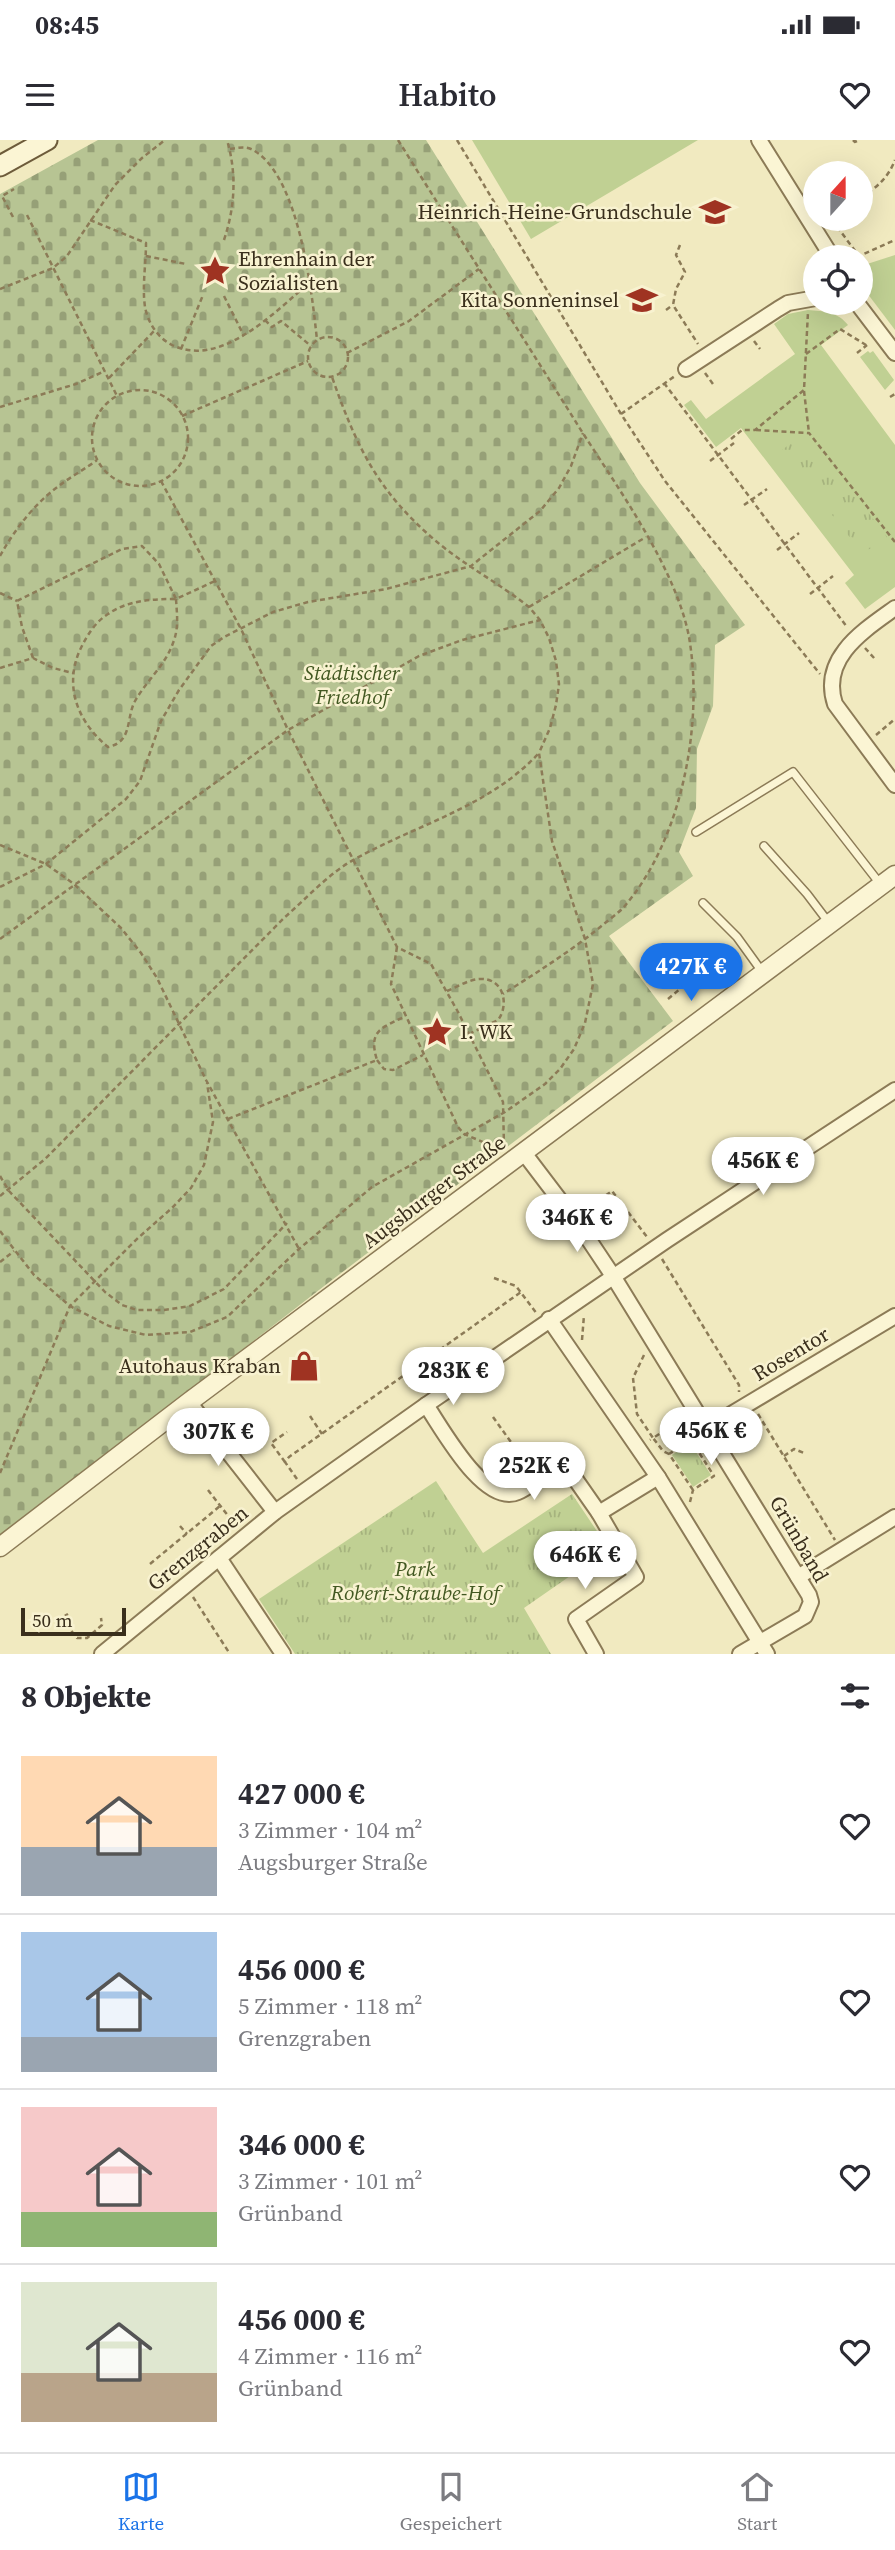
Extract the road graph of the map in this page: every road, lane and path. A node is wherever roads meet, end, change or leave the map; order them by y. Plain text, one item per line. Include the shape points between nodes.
1 (47, 140) edge
2 (165, 140) edge
3 (227, 140) edge
4 (398, 140) edge
5 (457, 140) edge
6 (759, 140) edge
7 (853, 140) edge
8 (859, 140) edge
9 (230, 149) junction
10 (895, 160) edge
11 (0, 166) edge
12 (14, 189) dead end
13 (873, 190) edge
14 (27, 215) dead end
15 (13, 217) dead end
16 (90, 220) junction
17 (840, 231) edge
18 (224, 240) dead end
19 (895, 240) edge
20 (680, 245) dead end
21 (825, 245) edge
22 (851, 245) edge
23 (873, 251) edge
24 (146, 256) junction
25 (186, 264) dead end
26 (53, 268) junction
27 (479, 268) junction
28 (310, 282) junction
29 (0, 289) edge
30 (203, 295) dead end
31 (224, 296) dead end
32 (803, 300) edge
33 (673, 305) junction
34 (666, 310) dead end
35 (810, 315) edge
36 (866, 315) edge
37 (265, 320) junction
38 (155, 331) junction
39 (244, 336) junction
40 (317, 340) junction
41 (311, 346) junction
42 (181, 349) junction
43 (347, 353) junction
44 (857, 353) dead end
45 (895, 353) edge
46 (806, 354) junction
47 (705, 356) junction
48 (308, 361) junction
49 (686, 369) dead end
50 (105, 371) junction
51 (332, 377) junction
52 (109, 379) junction
53 (804, 390) junction
54 (895, 394) edge
55 (117, 396) junction
56 (890, 397) dead end
57 (0, 407) edge
58 (621, 414) junction
59 (182, 416) junction
60 (755, 430) junction
61 (583, 433) junction
62 (809, 433) junction
63 (731, 439) dead end
64 (734, 443) dead end
65 (717, 455) junction
66 (97, 460) junction
67 (710, 461) dead end
68 (162, 481) junction
69 (767, 489) dead end
70 (751, 500) junction
71 (744, 506) dead end
72 (799, 533) dead end
73 (646, 537) junction
74 (895, 542) edge
75 (785, 544) junction
76 (777, 550) dead end
77 (0, 556) edge
78 (471, 566) junction
79 (833, 576) dead end
80 (215, 582) junction
81 (818, 588) junction
82 (0, 593) edge
83 (810, 594) dead end
84 (176, 599) junction
85 (17, 601) junction
86 (529, 607) junction
87 (895, 608) edge
88 (540, 620) junction
89 (241, 629) junction
90 (856, 636) junction
91 (33, 658) junction
92 (0, 668) edge
93 (73, 673) junction
94 (831, 678) junction
95 (895, 719) edge
96 (288, 730) junction
97 (864, 744) junction
98 (539, 753) junction
99 (895, 785) edge
100 (696, 832) dead end
101 (0, 845) edge
102 (764, 846) dead end
103 (353, 860) junction
104 (46, 864) junction
105 (888, 880) edge
106 (74, 884) junction
107 (0, 887) edge
108 (703, 903) dead end
109 (830, 924) junction
110 (0, 939) edge
111 (585, 939) junction
112 (397, 947) junction
113 (763, 974) junction
114 (686, 985) dead end
115 (447, 992) junction
116 (503, 994) junction
117 (668, 999) dead end
118 (405, 1016) junction
119 (178, 1025) junction
120 (469, 1034) junction
121 (423, 1055) junction
122 (377, 1060) junction
123 (206, 1080) junction
124 (895, 1090) edge
125 (505, 1112) junction
126 (228, 1119) junction
127 (464, 1134) junction
128 (524, 1153) junction
129 (0, 1176) edge
130 (9, 1191) junction
131 (0, 1196) edge
132 (573, 1218) junction
133 (287, 1223) junction
134 (0, 1231) edge
135 (645, 1234) dead end
136 (299, 1249) junction
137 (15, 1251) junction
138 (663, 1261) dead end
139 (0, 1262) edge
140 (613, 1276) junction
141 (494, 1278) dead end
142 (95, 1281) junction
143 (521, 1292) junction
144 (586, 1294) junction
145 (70, 1306) junction
146 (895, 1316) edge
147 (546, 1321) junction
148 (652, 1339) junction
149 (580, 1363) junction
150 (189, 1402) junction
151 (426, 1405) junction
152 (747, 1405) junction
153 (310, 1416) dead end
154 (493, 1417) dead end
155 (766, 1428) dead end
156 (708, 1429) junction
157 (287, 1432) dead end
158 (322, 1434) junction
159 (653, 1438) junction
160 (691, 1440) junction
161 (804, 1453) dead end
162 (669, 1454) junction
163 (784, 1456) junction
164 (285, 1462) junction
165 (0, 1463) edge
166 (4, 1468) junction
167 (0, 1473) edge
168 (658, 1476) junction
169 (537, 1478) junction
170 (208, 1490) dead end
171 (305, 1490) junction
172 (693, 1490) junction
173 (220, 1506) junction
174 (275, 1512) junction
175 (599, 1513) junction
176 (895, 1517) edge
177 (686, 1522) junction
178 (180, 1526) dead end
179 (187, 1534) junction
180 (245, 1537) junction
181 (0, 1546) edge
182 (842, 1550) junction
183 (219, 1558) junction
184 (150, 1564) dead end
185 (798, 1577) junction
186 (185, 1586) junction
187 (68, 1614) dead end
188 (101, 1618) dead end
189 (65, 1623) junction
190 (59, 1626) dead end
191 (764, 1648) edge
192 (102, 1654) edge
193 (230, 1654) edge
194 (283, 1654) edge
195 (596, 1654) edge
196 (740, 1654) edge

1 - 11 main road
2 - 16 path via 115,185
3 - 9 path
4 - 27 path
5 - 58 path
6 - 21 street
7 - 8 path
9 - 18 path via 234,192
9 - 28 path via 254,151 282,185 303,245
10 - 13 path via 890,174
12 - 15 path via 2,196
14 - 26 path
16 - 24 path via 146,243
16 - 26 path via 67,256
17 - 22 path
19 - 23 path
20 - 33 path via 676,255 685,272
24 - 25 path
24 - 38 path via 145,309
26 - 29 path
26 - 50 path
27 - 43 path via 410,321
27 - 61 path
28 - 37 path
28 - 40 path
30 - 42 path
31 - 39 path
32 - 47 street via 788,303
33 - 34 path
33 - 47 path
35 - 46 path
36 - 45 street
37 - 39 path
37 - 41 path via 272,327 281,321
38 - 42 path
38 - 52 path
39 - 42 path via 209,350
40 - 41 path
40 - 43 path via 335,339
41 - 48 path
43 - 51 path via 343,370
44 - 46 path via 868,344 840,329
46 - 53 path
47 - 49 street
48 - 51 path via 314,372
48 - 59 path
50 - 52 path
50 - 57 path
51 - 78 path via 370,468 386,491 438,543
52 - 55 path
53 - 60 path
53 - 62 path
54 - 56 path
55 - 59 path via 131,391 161,395
55 - 66 path via 105,405 92,431
58 - 65 path via 664,383
58 - 94 path via 665,481 822,676
59 - 68 path via 188,446 183,460
60 - 62 path
60 - 63 path via 742,430
61 - 73 path
61 - 78 path via 559,488 540,511
62 - 74 path
64 - 65 path
65 - 67 path
65 - 70 path
66 - 68 path via 118,481 132,486
66 - 77 path via 36,506
68 - 80 path
69 - 70 path
70 - 71 path
70 - 75 path
72 - 75 path
73 - 86 path
73 - 111 path via 673,584 689,637 693,676 690,744 673,818 651,867 622,909
75 - 76 path
75 - 81 path
78 - 86 path
78 - 89 path via 386,589 308,602 273,612
79 - 81 path
80 - 84 path
80 - 89 path
81 - 83 path
81 - 90 path
82 - 85 path
84 - 85 path via 152,554 142,546 132,546
84 - 93 path via 144,600 109,613 88,634
84 - 93 path via 178,626 173,645 133,706 118,745 108,747 90,731 78,710
85 - 91 path
86 - 88 path
87 - 90 street
88 - 96 path via 419,656
88 - 98 path via 549,638 559,684 550,728
89 - 96 path
89 - 104 path via 211,646 179,690 161,721 140,781 126,799
90 - 94 street
91 - 92 path
91 - 93 path
94 - 97 street via 835,704
95 - 97 path
96 - 103 path
96 - 106 path
97 - 99 street
98 - 103 path via 513,778 461,809
98 - 111 path via 552,841
100 - 105 lane via 793,772
101 - 104 path
102 - 109 lane
103 - 112 path
103 - 119 path via 285,917
104 - 106 path
104 - 107 path
105 - 109 street, Augsburger Straße
106 - 110 path
106 - 119 path via 141,953
108 - 113 lane via 737,937
109 - 113 street, Augsburger Straße
111 - 116 path
111 - 125 path via 593,984 574,1049 545,1084
112 - 115 path via 431,964
112 - 118 path via 391,984
113 - 128 street, Augsburger Straße
114 - 117 path
115 - 116 path via 480,979 494,983
115 - 120 path
116 - 120 path via 498,1020
118 - 121 path
118 - 122 path via 377,1032
119 - 123 path
119 - 130 path
120 - 125 path
121 - 122 path via 393,1070 384,1069
121 - 127 path
122 - 126 path
123 - 126 path
123 - 142 path via 213,1122 204,1165 191,1188
124 - 140 street, Grenzgraben
125 - 127 path
125 - 127 path via 504,1151
126 - 133 path
127 - 136 path via 372,1187
128 - 132 street, Grünband
128 - 150 street, Augsburger Straße
129 - 130 path
130 - 131 path
130 - 142 path
132 - 135 path via 612,1191
132 - 140 street, Grünband
133 - 136 path
133 - 142 path via 224,1289 190,1306 137,1310 122,1305
134 - 137 path
136 - 145 path via 227,1317 190,1332 146,1335 108,1326
137 - 139 path
137 - 145 path via 34,1275
138 - 152 path
140 - 144 street, Grenzgraben
140 - 148 street, Grünband
141 - 143 path
142 - 145 path
143 - 147 path
143 - 158 path
144 - 147 street, Grenzgraben
144 - 149 path
145 - 166 path
146 - 152 street, Rosentor
147 - 149 street
147 - 151 street, Grenzgraben
148 - 156 street, Grünband
148 - 159 path via 633,1378 637,1414
149 - 168 street
150 - 174 street
150 - 181 street, Augsburger Straße
151 - 169 street via 476,1477 499,1493 517,1493
151 - 171 street, Grenzgraben
152 - 156 street, Rosentor
153 - 158 path
154 - 169 path
155 - 163 path
156 - 185 street, Grünband
157 - 164 path via 271,1443
158 - 164 path
159 - 160 path via 688,1415 684,1429
159 - 162 path
160 - 162 path
160 - 172 path via 714,1476
161 - 163 path via 794,1450
162 - 172 path
163 - 182 path
164 - 171 path
165 - 166 path
166 - 167 path
168 - 175 street
168 - 177 street
169 - 175 street via 562,1460
170 - 173 path
171 - 174 street, Grenzgraben
172 - 177 path
173 - 179 path
173 - 180 path
174 - 180 street, Grenzgraben
175 - 195 street via 636,1577 576,1619
176 - 182 street
177 - 191 street
178 - 179 path
179 - 184 path
180 - 183 street, Grenzgraben
182 - 185 street
183 - 186 street, Grenzgraben
183 - 194 street
185 - 191 street, Grünband via 811,1602 805,1616
186 - 192 street, Grenzgraben
186 - 193 path
187 - 189 path via 63,1617
188 - 189 path via 102,1625 87,1638 78,1637
189 - 190 path
191 - 196 street

